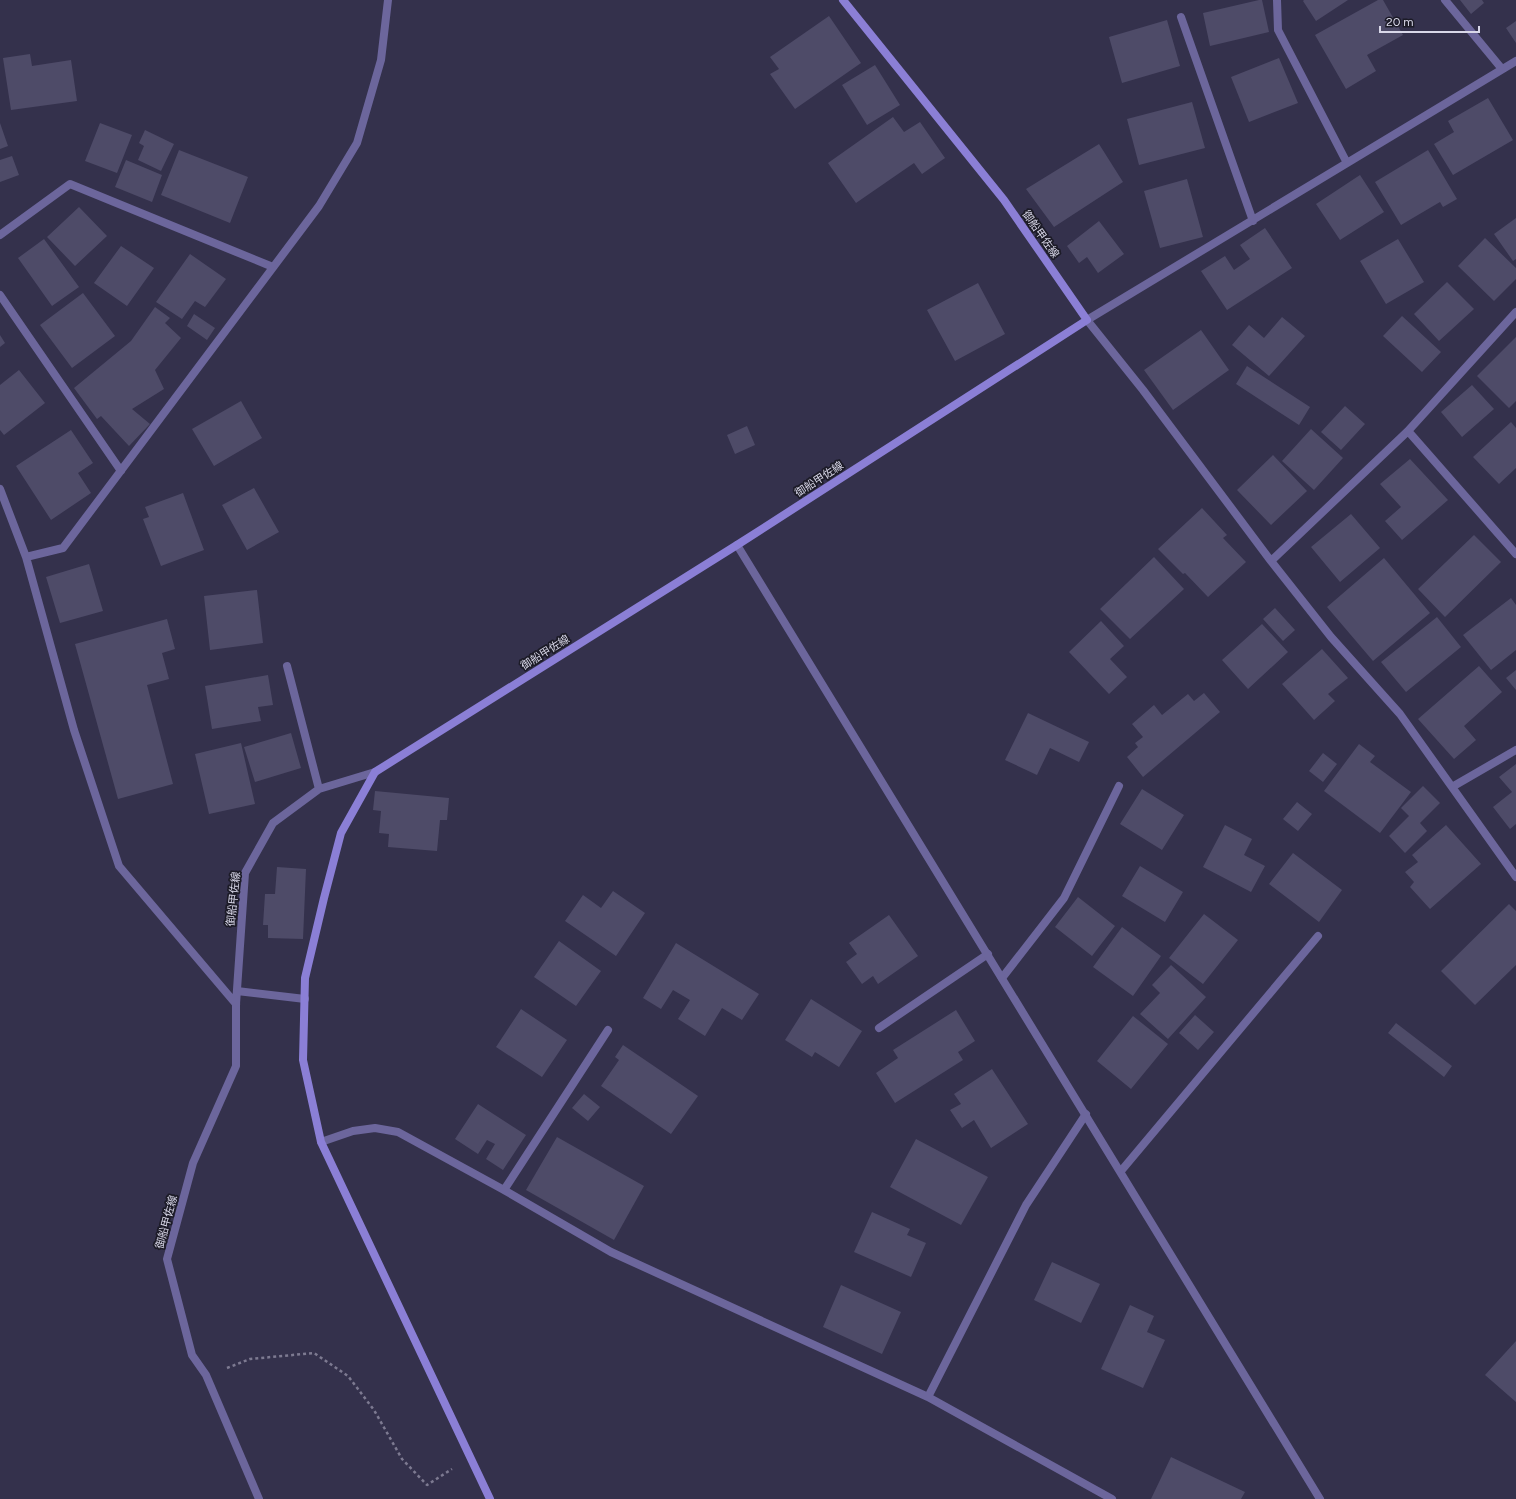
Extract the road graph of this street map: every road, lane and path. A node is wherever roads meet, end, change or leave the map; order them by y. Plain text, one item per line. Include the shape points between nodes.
1 (388, 0) edge
2 (843, 0) edge
3 (1277, 0) edge
4 (1445, 0) edge
5 (1181, 17) dead end
6 (1516, 61) edge
7 (1502, 69) junction
8 (1347, 163) junction
9 (1253, 221) junction
10 (0, 235) edge
11 (273, 267) junction
12 (0, 295) edge
13 (1516, 312) edge
14 (1087, 320) junction
15 (1408, 431) junction
16 (121, 471) junction
17 (0, 489) edge
18 (737, 545) junction
19 (1516, 554) edge
20 (26, 557) junction
21 (1271, 561) junction
22 (287, 666) dead end
23 (1516, 750) edge
24 (375, 772) junction
25 (1120, 786) dead end
26 (1452, 787) junction
27 (319, 789) junction
28 (1516, 877) edge
29 (1318, 936) dead end
30 (988, 954) junction
31 (1002, 978) junction
32 (237, 991) junction
33 (305, 999) junction
34 (236, 1004) junction
35 (879, 1028) dead end
36 (608, 1030) dead end
37 (1086, 1114) junction
38 (321, 1142) junction
39 (1121, 1171) junction
40 (504, 1190) junction
41 (206, 1376) junction
42 (928, 1397) junction
43 (470, 1458) junction
44 (259, 1499) edge
45 (490, 1499) edge
46 (1112, 1499) edge
47 (1320, 1499) edge

1 - 11 street via 381,60 357,143 319,206
2 - 14 main road, 御船甲佐線 via 1004,200
3 - 8 street via 1278,30
4 - 7 street
5 - 9 street
6 - 7 street
7 - 8 street
8 - 9 street
9 - 14 street
10 - 11 street via 70,184
11 - 16 street
12 - 16 street
13 - 15 street
14 - 18 main road, 御船甲佐線
14 - 21 street via 1143,390
15 - 19 street
15 - 21 street
16 - 20 street via 63,548
17 - 20 street
18 - 24 main road, 御船甲佐線
18 - 30 street
20 - 34 street via 74,730 119,866
21 - 26 street via 1331,637 1400,714
22 - 27 street
23 - 26 street
24 - 27 street, 御船甲佐線
24 - 33 main road via 341,833 305,978
25 - 31 street via 1064,898
26 - 28 street
27 - 32 street, 御船甲佐線 via 273,823 245,873
29 - 39 street
30 - 31 street
30 - 35 street
31 - 37 street
32 - 33 street
32 - 34 street, 御船甲佐線
33 - 38 main road via 303,1060
34 - 41 street, 御船甲佐線 via 236,1066 193,1163 167,1259 192,1356
36 - 40 street
37 - 39 street
37 - 42 street via 1026,1204
38 - 40 street via 353,1131 375,1128 398,1132
38 - 43 main road
39 - 47 street
40 - 42 street via 611,1252
41 - 43 path via 250,1359 314,1353 348,1376 374,1410 402,1459 426,1485
41 - 44 street, 御船甲佐線
42 - 46 street
43 - 45 main road

